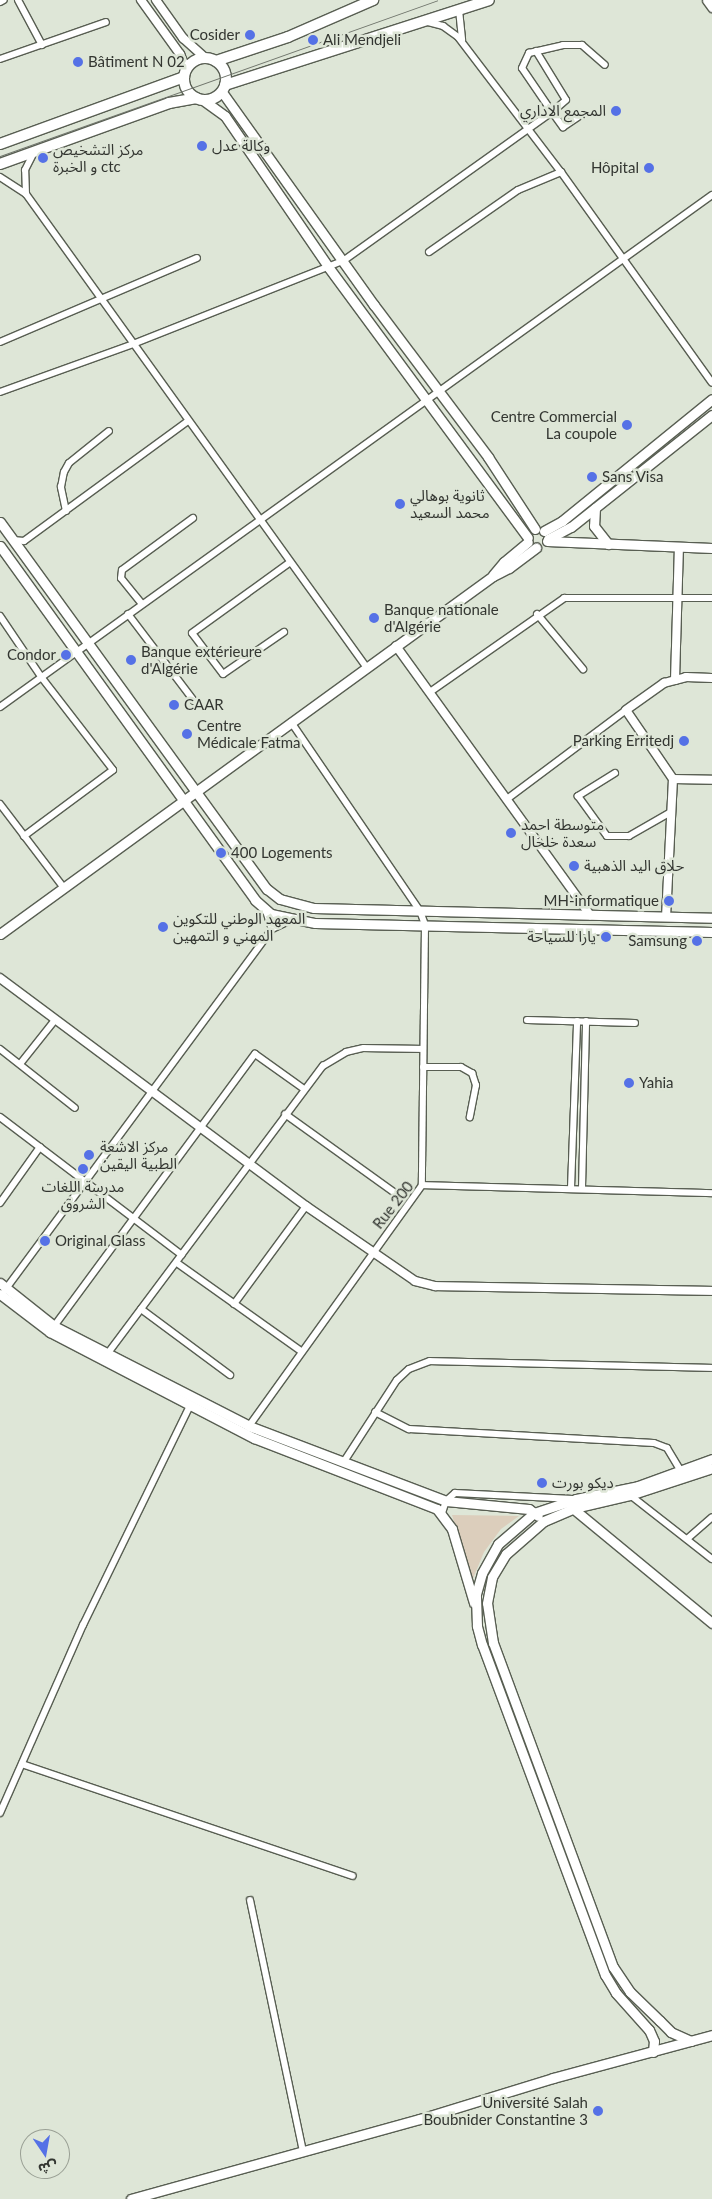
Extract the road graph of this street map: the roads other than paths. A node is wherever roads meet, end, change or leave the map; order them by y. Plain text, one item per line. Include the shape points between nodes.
1 (4, 0) edge
2 (18, 0) edge
3 (141, 0) edge
4 (156, 0) edge
5 (373, 0) edge
6 (489, 0) edge
7 (707, 0) edge
8 (0, 2) edge
9 (712, 7) edge
10 (459, 10) junction
11 (425, 21) junction
12 (106, 22) dead end
13 (463, 44) junction
14 (42, 45) junction
15 (536, 51) junction
16 (205, 58) junction
17 (0, 60) edge
18 (216, 61) junction
19 (605, 65) dead end
20 (185, 73) junction
21 (223, 89) junction
22 (200, 99) junction
23 (552, 112) junction
24 (578, 116) dead end
25 (528, 128) junction
26 (0, 144) edge
27 (33, 154) junction
28 (0, 164) edge
29 (561, 172) junction
30 (0, 177) edge
31 (26, 194) junction
32 (712, 195) edge
33 (429, 252) dead end
34 (197, 258) dead end
35 (622, 259) junction
36 (343, 261) junction
37 (329, 268) junction
38 (102, 299) junction
39 (0, 342) edge
40 (133, 344) junction
41 (712, 383) edge
42 (0, 392) edge
43 (441, 392) junction
44 (712, 399) edge
45 (428, 401) junction
46 (712, 416) edge
47 (188, 421) junction
48 (109, 431) dead end
49 (595, 508) junction
50 (66, 511) junction
51 (193, 518) dead end
52 (260, 521) junction
53 (0, 522) edge
54 (535, 529) junction
55 (546, 537) junction
56 (14, 540) junction
57 (528, 540) junction
58 (24, 541) junction
59 (608, 544) junction
60 (0, 546) edge
61 (536, 548) junction
62 (679, 548) junction
63 (712, 548) edge
64 (23, 553) junction
65 (289, 563) junction
66 (493, 576) junction
67 (677, 596) junction
68 (712, 598) edge
69 (142, 604) junction
70 (128, 614) junction
71 (537, 614) junction
72 (0, 616) edge
73 (284, 632) dead end
74 (89, 644) junction
75 (396, 646) junction
76 (76, 652) junction
77 (367, 668) junction
78 (583, 669) dead end
79 (42, 678) junction
80 (712, 678) edge
81 (675, 680) junction
82 (430, 692) junction
83 (194, 701) dead end
84 (0, 707) edge
85 (626, 710) junction
86 (291, 722) junction
87 (615, 773) dead end
88 (672, 779) junction
89 (712, 780) edge
90 (196, 791) junction
91 (506, 799) junction
92 (183, 801) junction
93 (0, 804) edge
94 (671, 812) junction
95 (24, 836) junction
96 (64, 888) junction
97 (266, 909) junction
98 (420, 911) junction
99 (590, 915) junction
100 (666, 917) junction
101 (712, 918) edge
102 (291, 920) junction
103 (425, 925) junction
104 (272, 928) junction
105 (712, 932) edge
106 (0, 934) edge
107 (0, 978) edge
108 (55, 1020) junction
109 (527, 1020) dead end
110 (577, 1021) junction
111 (586, 1021) junction
112 (635, 1023) dead end
113 (0, 1049) edge
114 (423, 1049) junction
115 (20, 1064) junction
116 (423, 1067) junction
117 (304, 1089) junction
118 (152, 1091) junction
119 (75, 1108) dead end
120 (285, 1114) junction
121 (0, 1117) edge
122 (470, 1117) dead end
123 (200, 1127) junction
124 (40, 1147) junction
125 (249, 1162) junction
126 (86, 1181) junction
127 (422, 1185) junction
128 (572, 1188) junction
129 (582, 1188) junction
130 (712, 1192) edge
131 (395, 1193) dead end
132 (0, 1203) edge
133 (306, 1206) junction
134 (133, 1218) junction
135 (372, 1252) junction
136 (182, 1255) junction
137 (177, 1263) junction
138 (2, 1290) edge
139 (712, 1291) edge
140 (234, 1304) junction
141 (142, 1309) junction
142 (52, 1329) junction
143 (301, 1351) junction
144 (108, 1353) junction
145 (712, 1368) edge
146 (230, 1374) dead end
147 (190, 1406) junction
148 (375, 1412) junction
149 (249, 1426) junction
150 (712, 1459) edge
151 (343, 1462) junction
152 (712, 1468) edge
153 (682, 1473) junction
154 (630, 1496) junction
155 (446, 1501) junction
156 (575, 1504) junction
157 (442, 1513) junction
158 (534, 1514) junction
159 (712, 1517) edge
160 (544, 1521) junction
161 (687, 1539) junction
162 (712, 1559) edge
163 (476, 1607) junction
164 (712, 1623) edge
165 (22, 1764) junction
166 (0, 1813) edge
167 (353, 1876) dead end
168 (250, 1900) dead end
169 (712, 2035) edge
170 (691, 2041) junction
171 (653, 2052) junction
172 (303, 2151) junction
173 (131, 2199) edge

1 - 8 street
2 - 14 street
3 - 20 street via 180,54
4 - 16 street via 183,38
5 - 18 main road via 288,37
6 - 10 main road
7 - 9 main road
10 - 11 main road
10 - 13 street
11 - 13 street via 451,30
11 - 21 main road
12 - 14 street
13 - 25 street
14 - 17 street
15 - 19 street via 582,45
15 - 23 street via 566,100
15 - 23 street via 529,53 522,68
16 - 18 main road
16 - 20 main road via 194,61
18 - 21 main road via 225,72
20 - 22 main road via 187,90
20 - 26 main road
21 - 22 main road
21 - 36 main road
22 - 27 main road via 169,103
22 - 37 main road via 225,116
23 - 24 street via 563,127
23 - 25 street
25 - 29 street
25 - 36 street
27 - 28 main road
27 - 31 street via 25,170
29 - 33 street via 518,190
29 - 35 street
30 - 31 street
31 - 38 street
32 - 35 street
34 - 38 street
35 - 41 street
35 - 43 street
36 - 37 street
36 - 43 main road
37 - 40 street
37 - 45 main road
38 - 39 street
38 - 40 street
40 - 42 street
40 - 47 street
43 - 45 street
43 - 54 main road
44 - 55 main road
45 - 52 street
45 - 57 main road
46 - 49 main road
47 - 50 street
47 - 52 street
48 - 50 street via 69,463 64,472 61,487
49 - 55 main road via 571,528
49 - 59 main road via 594,526
50 - 58 street
51 - 69 street via 122,570 121,578
52 - 65 street
52 - 69 street
53 - 56 main road
54 - 55 main road
54 - 57 main road
55 - 59 main road
55 - 61 main road via 543,547
56 - 58 street
56 - 64 main road
57 - 61 main road
57 - 66 main road
58 - 64 street
59 - 62 main road
60 - 76 main road
61 - 66 main road via 510,568
62 - 63 main road
62 - 67 street
64 - 74 main road
65 - 73 street via 192,633 223,674
65 - 77 street
66 - 75 main road
67 - 68 street
67 - 71 street via 564,598
67 - 81 street
69 - 70 street
70 - 74 street
70 - 83 street
71 - 78 street
71 - 82 street
72 - 79 street
74 - 76 street
74 - 90 main road
75 - 77 main road
75 - 82 street
76 - 79 street
76 - 92 main road
77 - 86 main road
79 - 84 street
79 - 95 street via 113,770
80 - 81 street
81 - 85 street
82 - 91 street
85 - 88 street
85 - 91 street
86 - 90 main road
86 - 98 street
87 - 94 street via 578,796 607,836 629,836
88 - 89 street
88 - 94 street
90 - 92 main road
90 - 98 main road via 268,889 280,898 314,908
91 - 99 street
92 - 96 main road
92 - 97 main road via 255,900
93 - 95 street
94 - 100 street
95 - 96 street
96 - 106 main road
97 - 102 main road
97 - 104 street
98 - 99 main road
98 - 103 street
99 - 100 main road
100 - 101 main road
102 - 103 main road
102 - 104 street
103 - 105 main road
103 - 114 street
104 - 118 street
107 - 108 street
108 - 115 street
108 - 118 street
109 - 110 street
110 - 111 street
110 - 128 street
111 - 112 street
111 - 129 street
113 - 115 street
114 - 116 street
114 - 117 street via 381,1047 346,1052 323,1066
115 - 119 street
116 - 122 street via 462,1067 472,1073 476,1086
116 - 127 street
117 - 120 street
117 - 123 street via 256,1054
118 - 123 street
118 - 126 street
120 - 125 street
120 - 131 street
121 - 124 street
123 - 125 street
123 - 134 street
124 - 126 street
124 - 132 street
125 - 133 street
125 - 136 street
126 - 134 street
126 - 138 street
127 - 128 street, Rue 200
127 - 135 street, Rue 200
128 - 129 street, Rue 200
129 - 130 street, Rue 200
133 - 135 street
133 - 140 street
134 - 136 street
134 - 142 street
135 - 139 street via 405,1276 435,1286
135 - 143 street, Rue 200
136 - 137 street
137 - 140 street
137 - 141 street
138 - 142 main road
140 - 143 street
141 - 144 street
141 - 146 street
142 - 144 main road
142 - 147 main road
143 - 149 street, Rue 200
144 - 149 main road
145 - 148 street via 430,1361 409,1369 397,1380
147 - 157 main road via 254,1438 426,1503
147 - 165 street via 84,1625
148 - 151 street
148 - 153 street via 409,1430 640,1441 667,1448
149 - 151 main road
150 - 153 main road
151 - 155 main road
152 - 153 main road
153 - 154 main road
153 - 156 main road
154 - 156 main road
154 - 161 street
155 - 156 street via 458,1493
155 - 157 street
155 - 158 main road via 529,1509
156 - 158 main road via 563,1503
156 - 160 main road
156 - 164 main road
157 - 163 main road via 452,1529
158 - 160 main road
158 - 163 main road via 505,1536 492,1554 478,1583
159 - 161 street
160 - 170 main road via 515,1544 498,1565 486,1603 489,1630 613,1967 630,1992 660,2021 672,2032
161 - 162 street
163 - 171 main road via 482,1645 605,1975 616,1993 649,2030 654,2041
165 - 166 street
165 - 167 street
168 - 172 street
169 - 170 main road
170 - 171 main road
171 - 172 main road
172 - 173 main road

